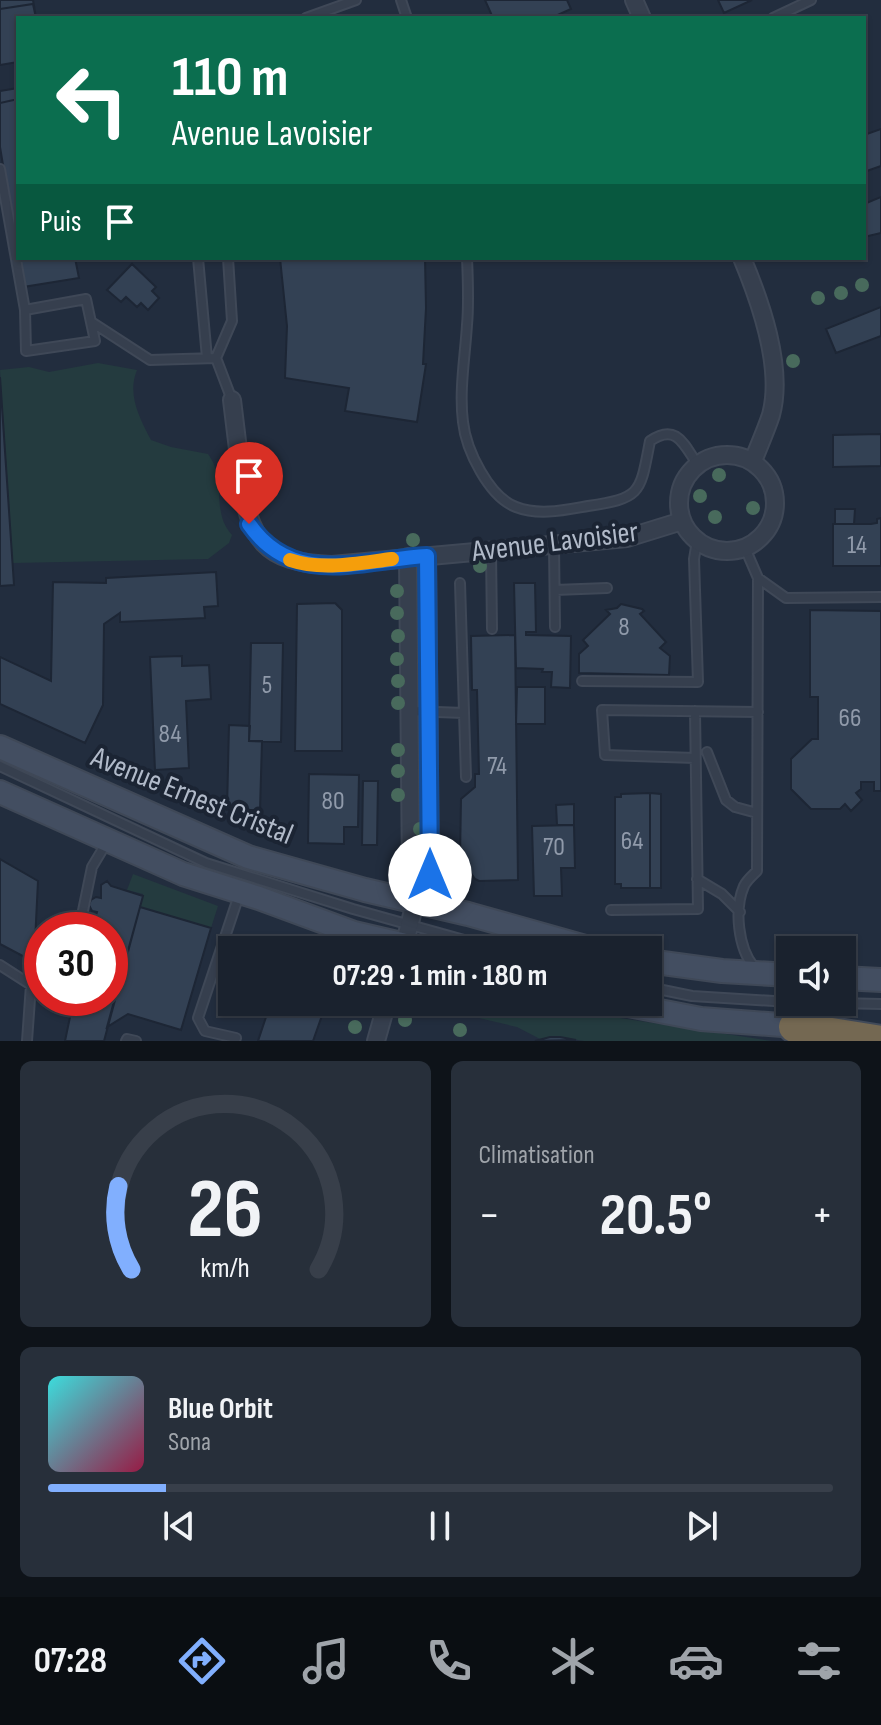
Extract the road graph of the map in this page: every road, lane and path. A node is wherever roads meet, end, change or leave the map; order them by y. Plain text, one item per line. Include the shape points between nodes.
1 (356, 0) edge
2 (811, 0) edge
3 (312, 16) edge
4 (777, 16) edge
5 (0, 169) edge
6 (16, 259) edge
7 (16, 260) edge
8 (198, 260) edge
9 (228, 260) edge
10 (467, 260) edge
11 (743, 260) edge
12 (25, 310) junction
13 (93, 323) junction
14 (212, 358) junction
15 (232, 400) joint
16 (753, 461) junction
17 (697, 464) junction
18 (682, 521) junction
19 (697, 541) junction
20 (554, 546) junction
21 (745, 548) junction
22 (491, 552) junction
23 (427, 556) junction
24 (408, 557) junction
25 (758, 578) junction
26 (460, 583) dead end
27 (607, 588) dead end
28 (555, 590) junction
29 (881, 597) edge
30 (555, 627) dead end
31 (492, 629) dead end
32 (582, 681) dead end
33 (410, 711) junction
34 (695, 711) junction
35 (758, 712) junction
36 (429, 713) junction
37 (464, 713) junction
38 (0, 747) edge
39 (707, 752) dead end
40 (695, 758) junction
41 (0, 766) edge
42 (466, 777) dead end
43 (0, 792) edge
44 (757, 813) junction
45 (107, 842) junction
46 (697, 879) junction
47 (240, 892) junction
48 (418, 893) junction
49 (611, 910) dead end
50 (83, 912) edge
51 (740, 912) junction
52 (376, 936) edge
53 (400, 936) edge
54 (406, 936) edge
55 (552, 936) edge
56 (662, 963) edge
57 (0, 965) edge
58 (760, 974) junction
59 (776, 975) edge
60 (856, 979) edge
61 (881, 980) edge
62 (662, 990) edge
63 (881, 1004) edge
64 (856, 1006) edge
65 (776, 1008) edge
66 (662, 1011) edge
67 (776, 1012) edge
68 (383, 1016) edge
69 (809, 1016) edge
70 (820, 1016) edge
71 (881, 1029) edge
72 (236, 1038) dead end
73 (27, 1041) edge
74 (126, 1041) edge
75 (136, 1041) edge
76 (376, 1041) edge
77 (881, 1041) edge

1 - 3 lane
2 - 4 lane
5 - 6 lane
7 - 12 lane
8 - 14 lane
9 - 14 lane via 232,321
10 - 17 lane via 463,424 482,474 500,497 516,507 542,512 620,501 635,493 650,441 660,434 680,438
11 - 16 street via 760,300 772,373 771,413
12 - 13 lane via 86,299
12 - 13 lane via 26,351 95,341
13 - 14 lane via 150,360
14 - 15 lane
15 - 24 street, Avenue Lavoisier via 243,498 249,524 262,542 303,564
16 - 17 street via 730,454
16 - 21 street via 769,477 776,499 773,520
17 - 18 street via 686,475 678,497
18 - 19 street
18 - 20 street, Avenue Lavoisier via 627,538
19 - 21 street via 719,551
19 - 32 lane via 698,682
20 - 22 street, Avenue Lavoisier
20 - 28 lane
21 - 25 lane
22 - 23 street, Avenue Lavoisier
22 - 31 lane
23 - 24 street, Avenue Lavoisier
23 - 36 street
24 - 33 street
25 - 29 lane via 786,598
25 - 35 lane
26 - 37 lane
27 - 28 lane
28 - 30 lane
33 - 36 lane
33 - 48 street via 411,875
34 - 35 lane
34 - 40 lane
34 - 40 lane via 602,710 605,755
35 - 44 lane
36 - 37 lane
36 - 48 street via 430,875
37 - 42 lane
38 - 48 main road, Avenue Ernest Cristal via 248,857 365,890
39 - 44 lane via 726,800
40 - 46 lane
41 - 53 lane via 206,863 371,915
43 - 45 main road
44 - 51 lane via 757,871 745,883
45 - 47 main road
45 - 50 lane via 92,867
46 - 49 lane via 698,909
46 - 51 lane
47 - 52 main road
47 - 72 lane via 198,1018 205,1031
48 - 54 street
48 - 55 main road, Avenue Ernest Cristal
51 - 58 lane via 745,956
56 - 58 main road
57 - 73 lane via 31,985
58 - 59 main road
60 - 61 main road
62 - 65 lane
63 - 64 lane
66 - 67 main road via 701,1019
68 - 76 street
69 - 77 highway
70 - 71 main road
74 - 75 lane

